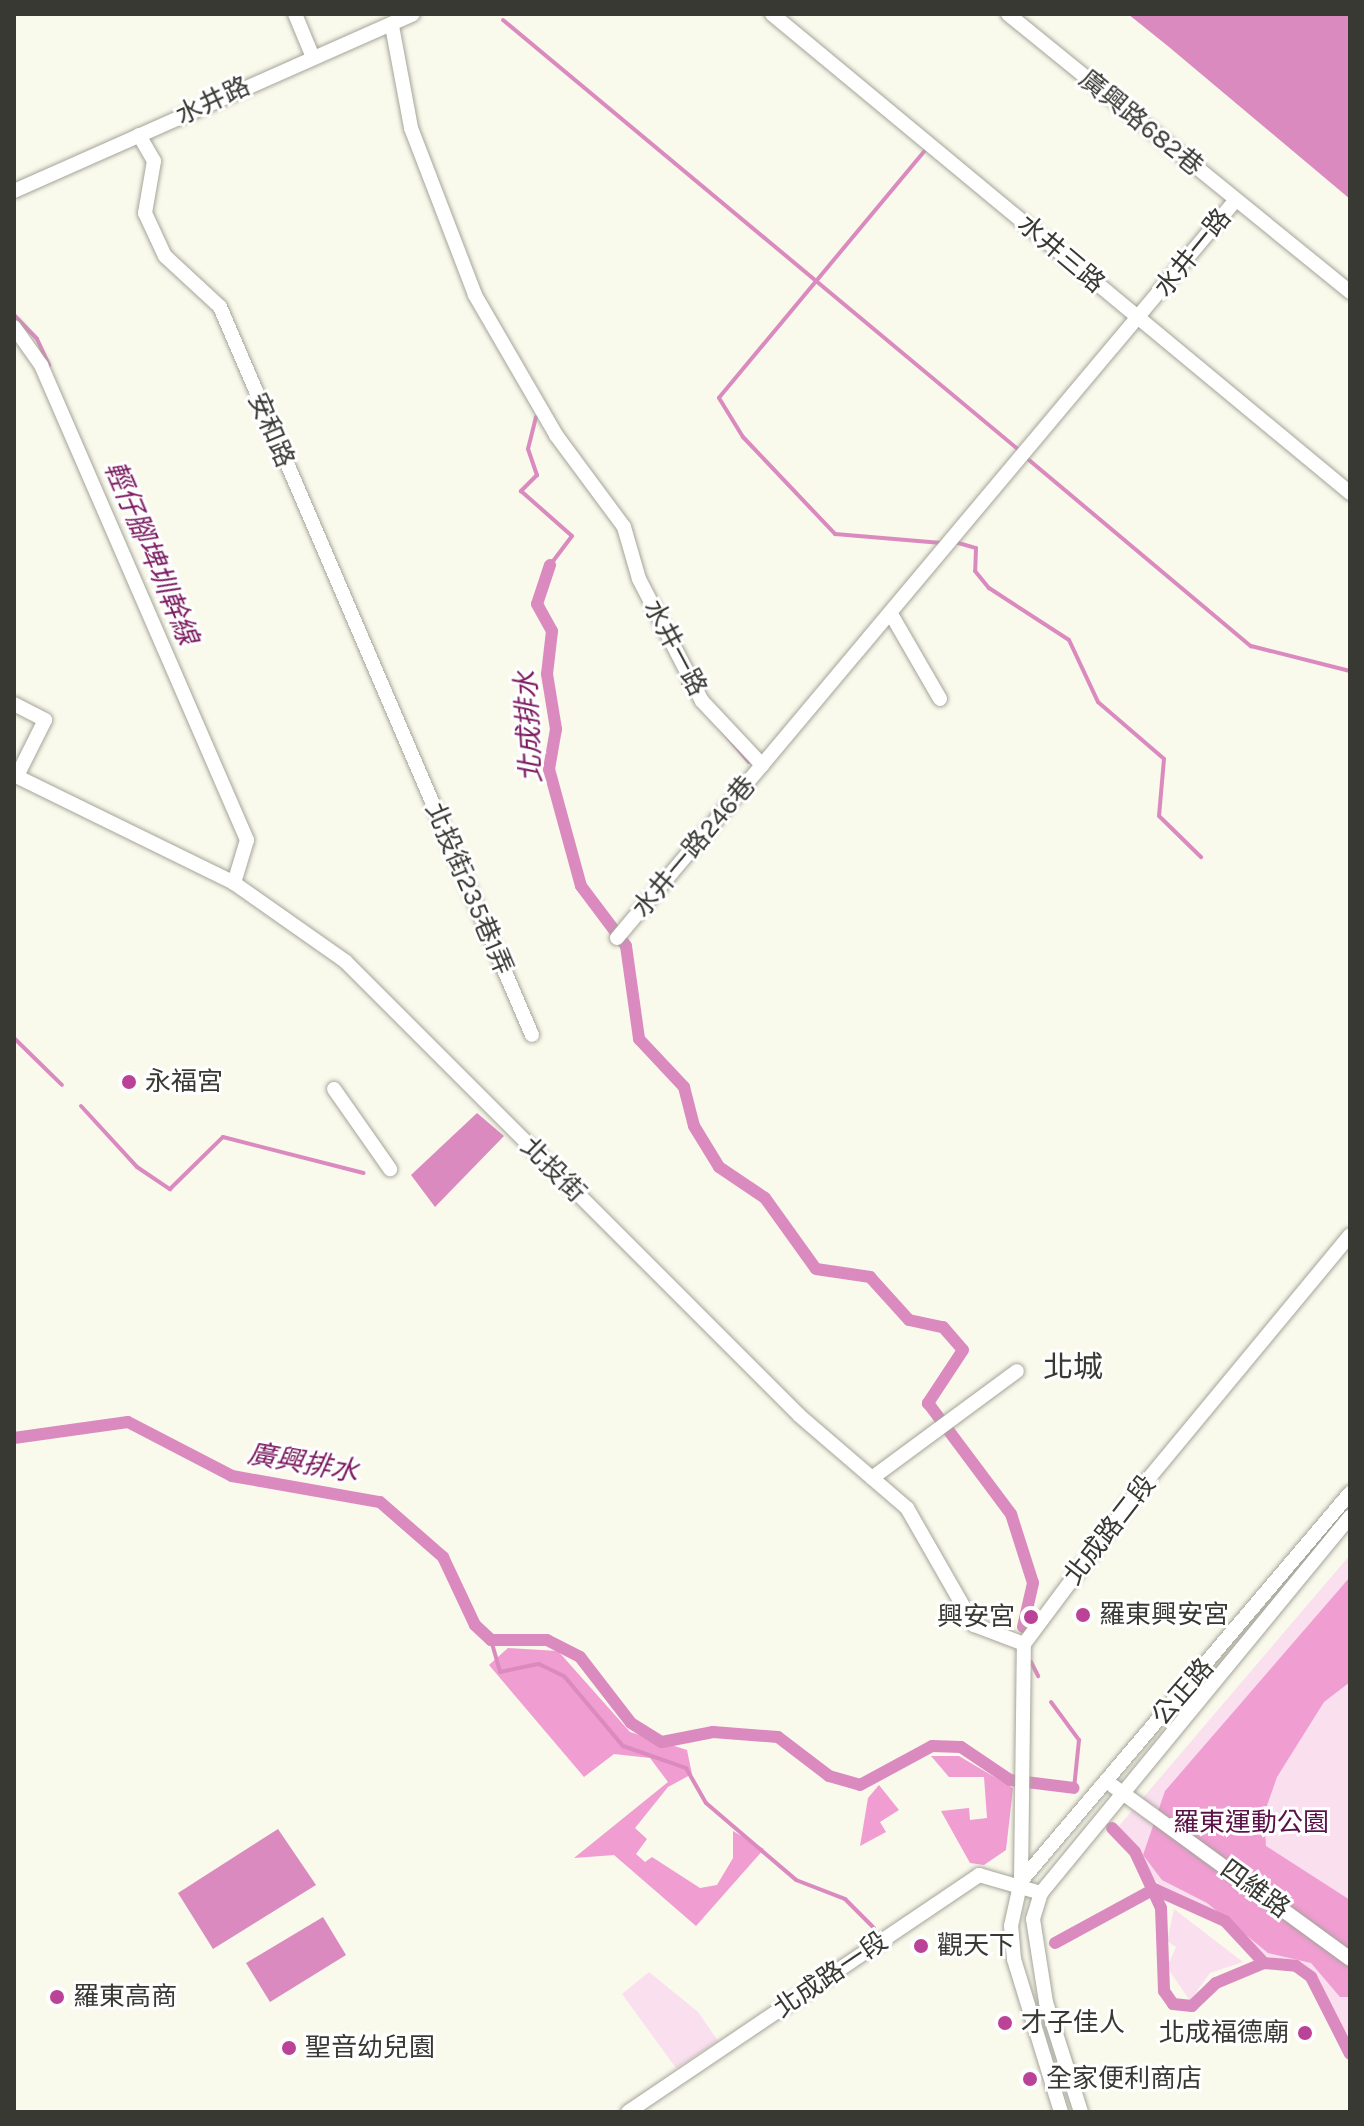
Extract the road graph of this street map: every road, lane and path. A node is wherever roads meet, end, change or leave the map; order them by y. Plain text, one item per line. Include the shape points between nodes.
1 (295, 14) edge
2 (413, 14) edge
3 (772, 14) edge
4 (1008, 14) edge
5 (392, 26) junction
6 (312, 55) junction
7 (139, 135) junction
8 (14, 191) edge
9 (1235, 201) junction
10 (1350, 292) edge
11 (1139, 318) junction
12 (14, 327) edge
13 (1350, 493) edge
14 (891, 614) junction
15 (940, 699) dead end
16 (14, 704) edge
17 (406, 743) joint
18 (762, 765) junction
19 (16, 773) edge
20 (234, 883) junction
21 (622, 934) dead end
22 (532, 1035) dead end
23 (334, 1089) dead end
24 (390, 1169) dead end
25 (1350, 1235) edge
26 (1017, 1371) dead end
27 (872, 1478) junction
28 (1347, 1502) edge
29 (1350, 1517) edge
30 (1024, 1644) junction
31 (1107, 1780) junction
32 (1120, 1792) junction
33 (1021, 1881) junction
34 (1041, 1893) junction
35 (1350, 1959) edge
36 (628, 2112) edge
37 (1061, 2112) edge
38 (1081, 2112) edge

1 - 6 street
2 - 5 street, 水井路
3 - 11 street, 水井三路
4 - 9 street, 廣興路682巷
5 - 6 street, 水井路
5 - 18 street, 水井一路 via 411,128 475,295 556,435 624,527 639,579 702,701
6 - 7 street, 水井路
7 - 8 street, 水井路
7 - 17 street, 安和路 via 154,161 145,213 165,256 220,307
9 - 10 street, 廣興路682巷
9 - 11 street, 水井一路
11 - 13 street, 水井三路
11 - 14 street, 水井一路
12 - 20 street via 41,365 247,840
14 - 15 street
14 - 18 street, 水井一路
16 - 19 street via 45,720
17 - 22 street, 北投街235巷1弄
18 - 21 street, 水井一路246巷
19 - 20 street, 北投街
20 - 27 street, 北投街 via 345,961 800,1416
23 - 24 street
25 - 30 street, 北成路二段 via 1135,1495
26 - 27 street
27 - 30 street, 北投街 via 907,1508 974,1625
28 - 31 street, 公正路
29 - 32 street, 公正路
30 - 33 street
31 - 32 street
31 - 33 street, 公正路
32 - 34 street, 公正路
32 - 35 street, 四維路
33 - 34 street, 北成路一段
33 - 36 street, 北成路一段 via 979,1875
33 - 37 street, 公正路 via 1011,1926 1014,1959
34 - 38 street, 公正路 via 1033,1919 1046,2002

